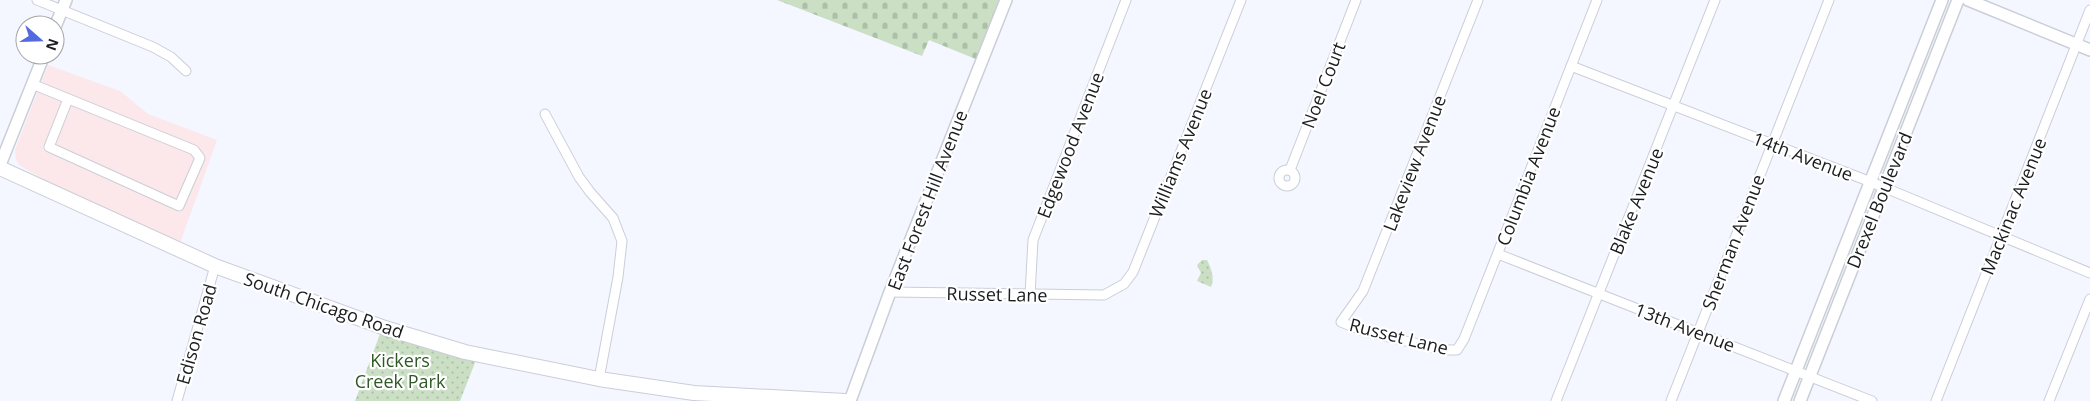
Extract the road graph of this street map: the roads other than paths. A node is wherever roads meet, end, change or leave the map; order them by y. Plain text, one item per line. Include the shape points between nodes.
1 (40, 0) edge
2 (1006, 0) edge
3 (1126, 0) edge
4 (1241, 0) edge
5 (1356, 0) edge
6 (1478, 0) edge
7 (1597, 0) edge
8 (1716, 0) edge
9 (1829, 0) edge
10 (1942, 0) edge
11 (1958, 0) edge
12 (1968, 0) edge
13 (64, 5) edge
14 (2090, 10) edge
15 (2077, 45) junction
16 (2090, 50) edge
17 (40, 65) edge
18 (1571, 66) junction
19 (186, 72) dead end
20 (32, 84) junction
21 (68, 99) junction
22 (1674, 106) junction
23 (545, 114) dead end
24 (1771, 144) junction
25 (0, 167) edge
26 (1290, 170) dead end
27 (1871, 182) junction
28 (1884, 187) junction
29 (2001, 236) junction
30 (1498, 254) junction
31 (215, 266) junction
32 (2090, 273) edge
33 (890, 292) junction
34 (1030, 294) junction
35 (1598, 294) junction
36 (1104, 295) joint
37 (2090, 299) edge
38 (1341, 322) joint
39 (1698, 332) junction
40 (1457, 350) joint
41 (1797, 370) junction
42 (1810, 376) junction
43 (599, 380) junction
44 (693, 397) edge
45 (176, 401) edge
46 (845, 401) edge
47 (850, 401) edge
48 (1556, 401) edge
49 (1671, 401) edge
50 (1784, 401) edge
51 (1800, 401) edge
52 (1872, 401) edge
53 (1936, 401) edge
54 (2049, 401) edge

1 - 13 street
2 - 33 street, East Forest Hill Avenue
3 - 34 street, Edgewood Avenue via 1033,240
4 - 36 street, Williams Avenue via 1132,272 1124,284
5 - 26 street, Noel Court
6 - 38 street, Lakeview Avenue via 1363,291
7 - 18 street, Columbia Avenue
8 - 22 street, Blake Avenue
9 - 24 street, Sherman Avenue
10 - 27 street, Drexel Boulevard
11 - 28 street, Drexel Boulevard
12 - 15 street
13 - 19 street via 163,52
14 - 15 street, Mackinac Avenue
15 - 16 street
15 - 29 street, Mackinac Avenue
17 - 20 street
18 - 22 street, 14th Avenue
18 - 30 street, Columbia Avenue
20 - 21 street
20 - 25 street
21 - 21 street via 194,150 200,158 179,206 49,147
22 - 24 street, 14th Avenue
22 - 35 street, Blake Avenue
23 - 43 street via 579,176 613,218 622,241
24 - 27 street, 14th Avenue
24 - 39 street, Sherman Avenue
25 - 31 main road, South Chicago Road
27 - 28 street, 14th Avenue
27 - 41 street, Drexel Boulevard
28 - 29 street, 14th Avenue
28 - 42 street, Drexel Boulevard
29 - 32 street, 14th Avenue
29 - 53 street, Mackinac Avenue
30 - 35 street, 13th Avenue
30 - 40 street, Columbia Avenue
31 - 43 main road, South Chicago Road via 385,328 465,352
31 - 45 street, Edison Road
33 - 34 street, Russet Lane
33 - 47 street, East Forest Hill Avenue
34 - 36 street, Russet Lane
35 - 39 street, 13th Avenue
35 - 48 street, Blake Avenue
37 - 54 street
38 - 40 street, Russet Lane via 1363,332
39 - 41 street, 13th Avenue
39 - 49 street, Sherman Avenue
41 - 42 street, 13th Avenue
41 - 50 street, Drexel Boulevard
42 - 51 street, Drexel Boulevard
42 - 52 street, 13th Avenue
43 - 44 main road, South Chicago Road
44 - 46 main road, South Chicago Road

